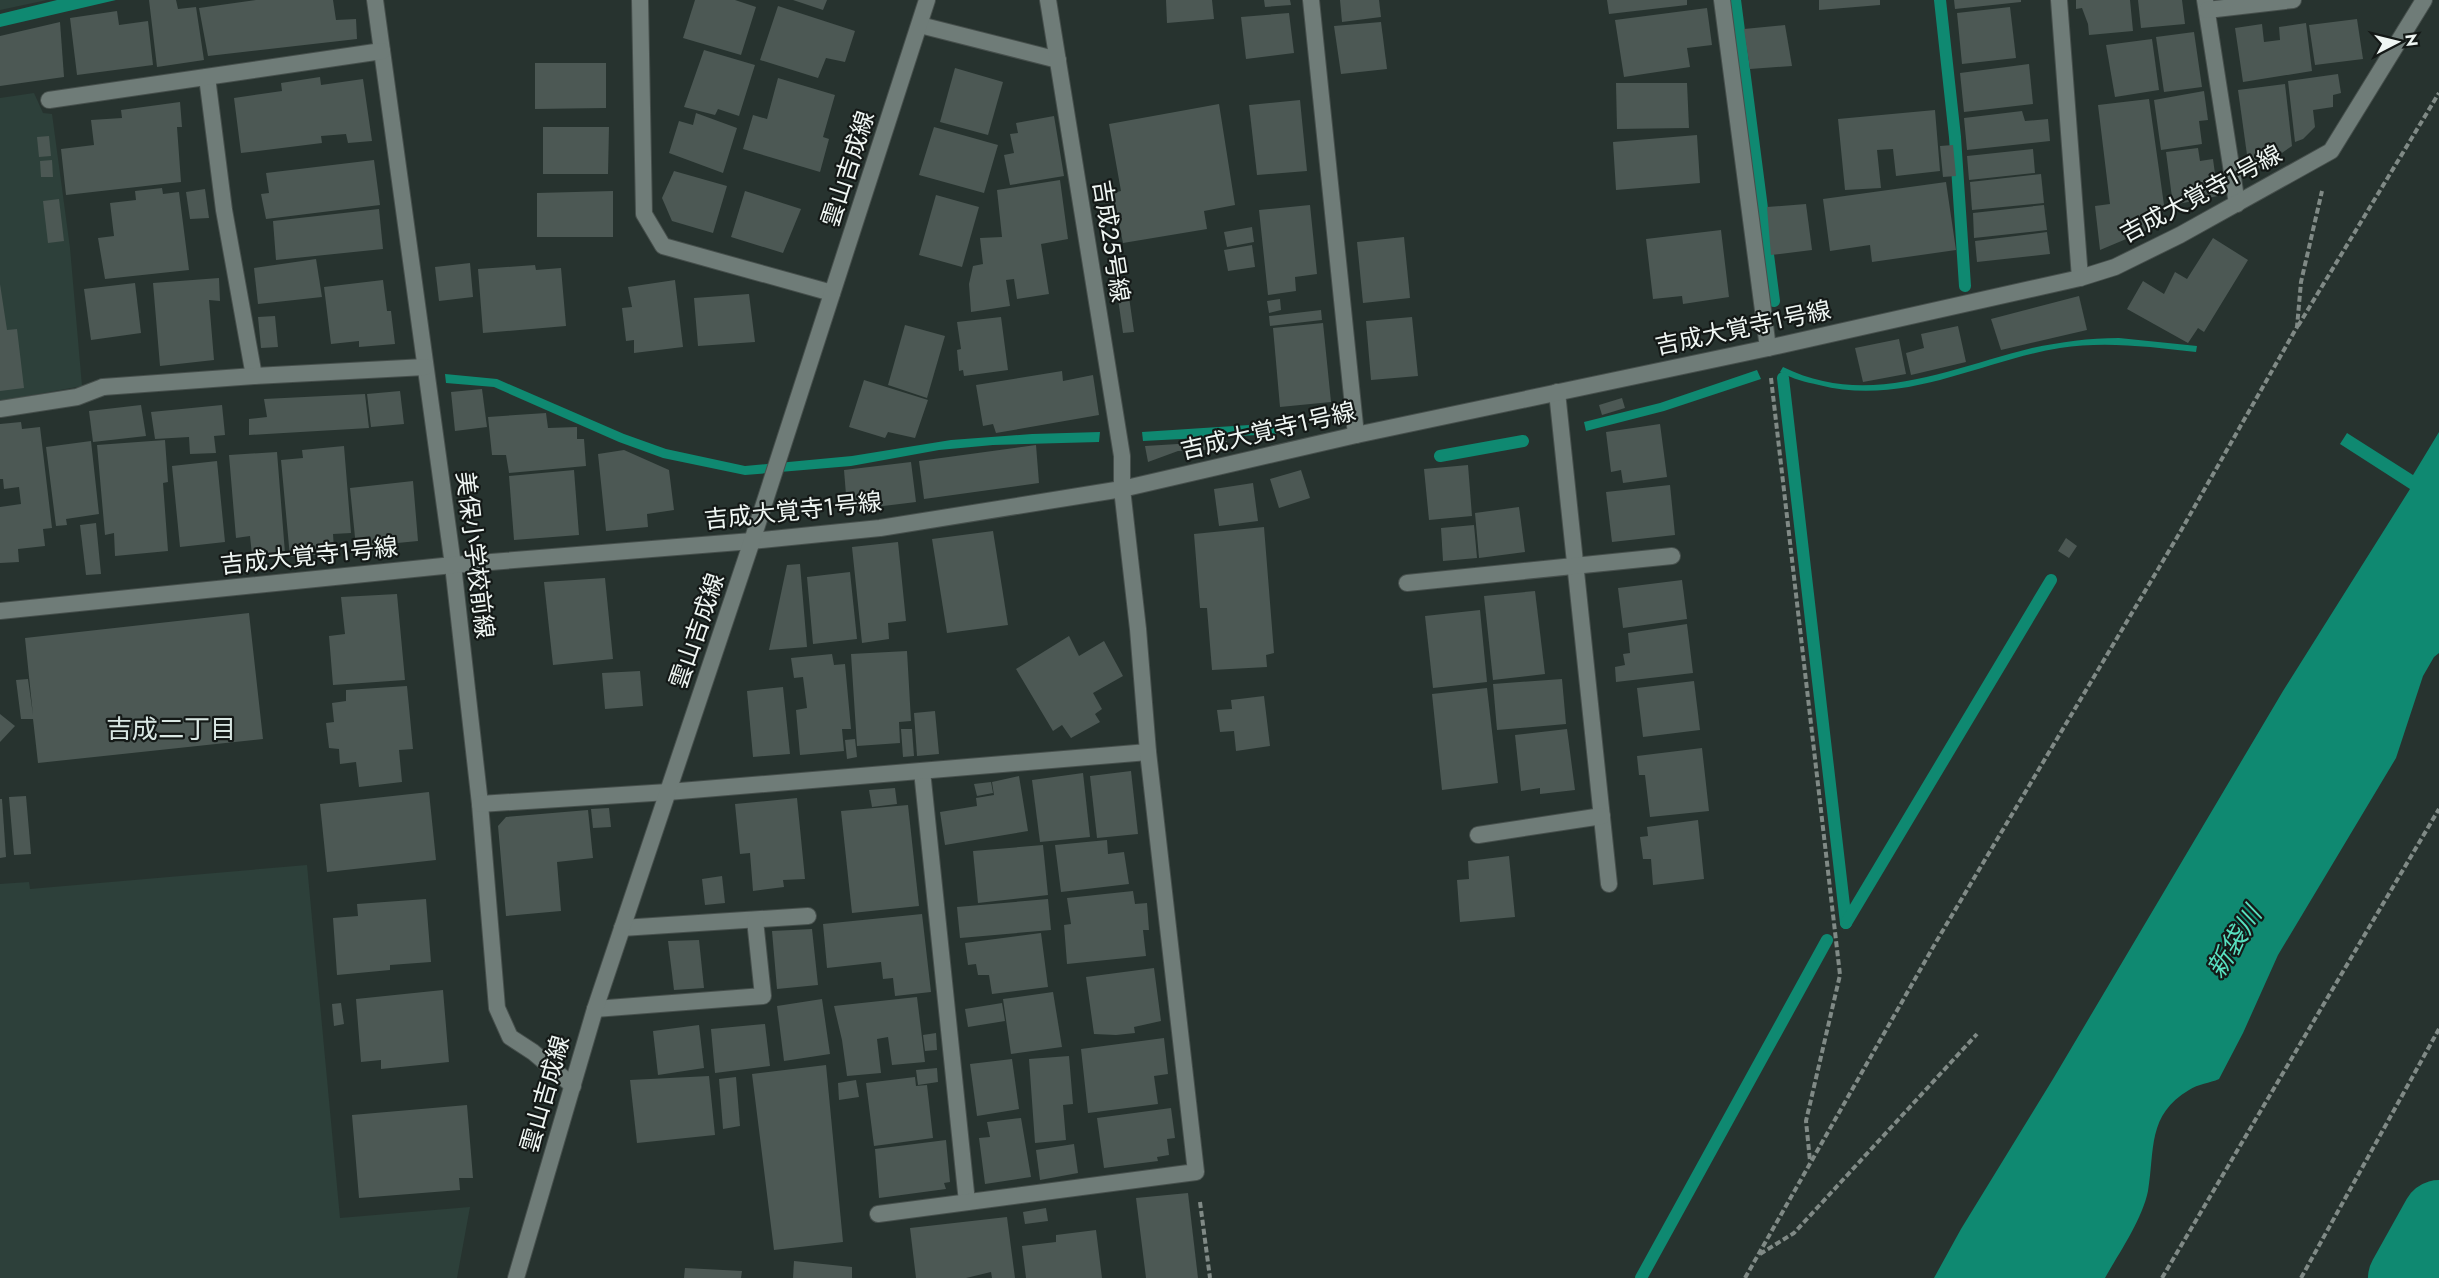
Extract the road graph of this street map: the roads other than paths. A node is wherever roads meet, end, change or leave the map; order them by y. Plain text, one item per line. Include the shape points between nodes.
1 (375, 0) edge
2 (640, 0) edge
3 (927, 0) edge
4 (1048, 0) edge
5 (1311, 0) edge
6 (1722, 0) edge
7 (2059, 0) edge
8 (2293, 0) edge
9 (2424, 0) edge
10 (2206, 5) edge
11 (920, 25) junction
12 (382, 51) junction
13 (1058, 60) junction
14 (207, 77) junction
15 (49, 100) dead end
16 (2237, 204) junction
17 (2080, 278) junction
18 (832, 293) junction
19 (1768, 348) junction
20 (425, 367) junction
21 (254, 376) junction
22 (1557, 392) junction
23 (0, 409) edge
24 (1356, 435) junction
25 (1122, 489) junction
26 (752, 541) junction
27 (1672, 556) dead end
28 (453, 565) junction
29 (1575, 566) junction
30 (1407, 583) dead end
31 (0, 611) edge
32 (1148, 752) junction
33 (922, 771) junction
34 (668, 792) junction
35 (480, 804) junction
36 (1602, 816) junction
37 (1478, 835) dead end
38 (1609, 884) dead end
39 (808, 915) dead end
40 (755, 920) junction
41 (622, 928) junction
42 (595, 1009) junction
43 (573, 1086) junction
44 (967, 1202) junction
45 (878, 1214) dead end
46 (516, 1278) edge

1 - 12 street, 美保小学校前線
2 - 18 street via 644,214 663,246
3 - 11 street, 雲山吉成線
4 - 13 street, 吉成25号線
5 - 24 street
6 - 19 street
7 - 17 street
8 - 10 street
9 - 16 street, 吉成大覚寺1号線 via 2331,151
10 - 16 street
11 - 13 street
11 - 18 street, 雲山吉成線
12 - 14 street
12 - 20 street, 美保小学校前線
13 - 25 street, 吉成25号線 via 1122,456
14 - 15 street
14 - 21 street via 224,210
16 - 17 street, 吉成大覚寺1号線 via 2115,267
17 - 19 street, 吉成大覚寺1号線
18 - 26 street, 雲山吉成線
19 - 22 street, 吉成大覚寺1号線
20 - 21 street
20 - 28 street, 美保小学校前線
21 - 23 street via 103,387 77,397
22 - 24 street, 吉成大覚寺1号線
22 - 29 street
24 - 25 street, 吉成大覚寺1号線
25 - 26 street, 吉成大覚寺1号線 via 880,528
25 - 32 street, 吉成25号線
26 - 28 street, 吉成大覚寺1号線
26 - 34 street, 雲山吉成線
27 - 29 street
28 - 31 street, 吉成大覚寺1号線
28 - 35 street, 美保小学校前線
29 - 30 street
29 - 36 street
32 - 33 street
32 - 44 street, 吉成25号線 via 1196,1172
33 - 34 street
33 - 44 street
34 - 35 street
34 - 41 street, 雲山吉成線
35 - 43 street, 美保小学校前線 via 497,1008 510,1037
36 - 37 street
36 - 38 street
39 - 40 street
40 - 41 street
40 - 42 street via 763,996
41 - 42 street, 雲山吉成線
42 - 43 street, 雲山吉成線
43 - 46 street, 雲山吉成線
44 - 45 street

